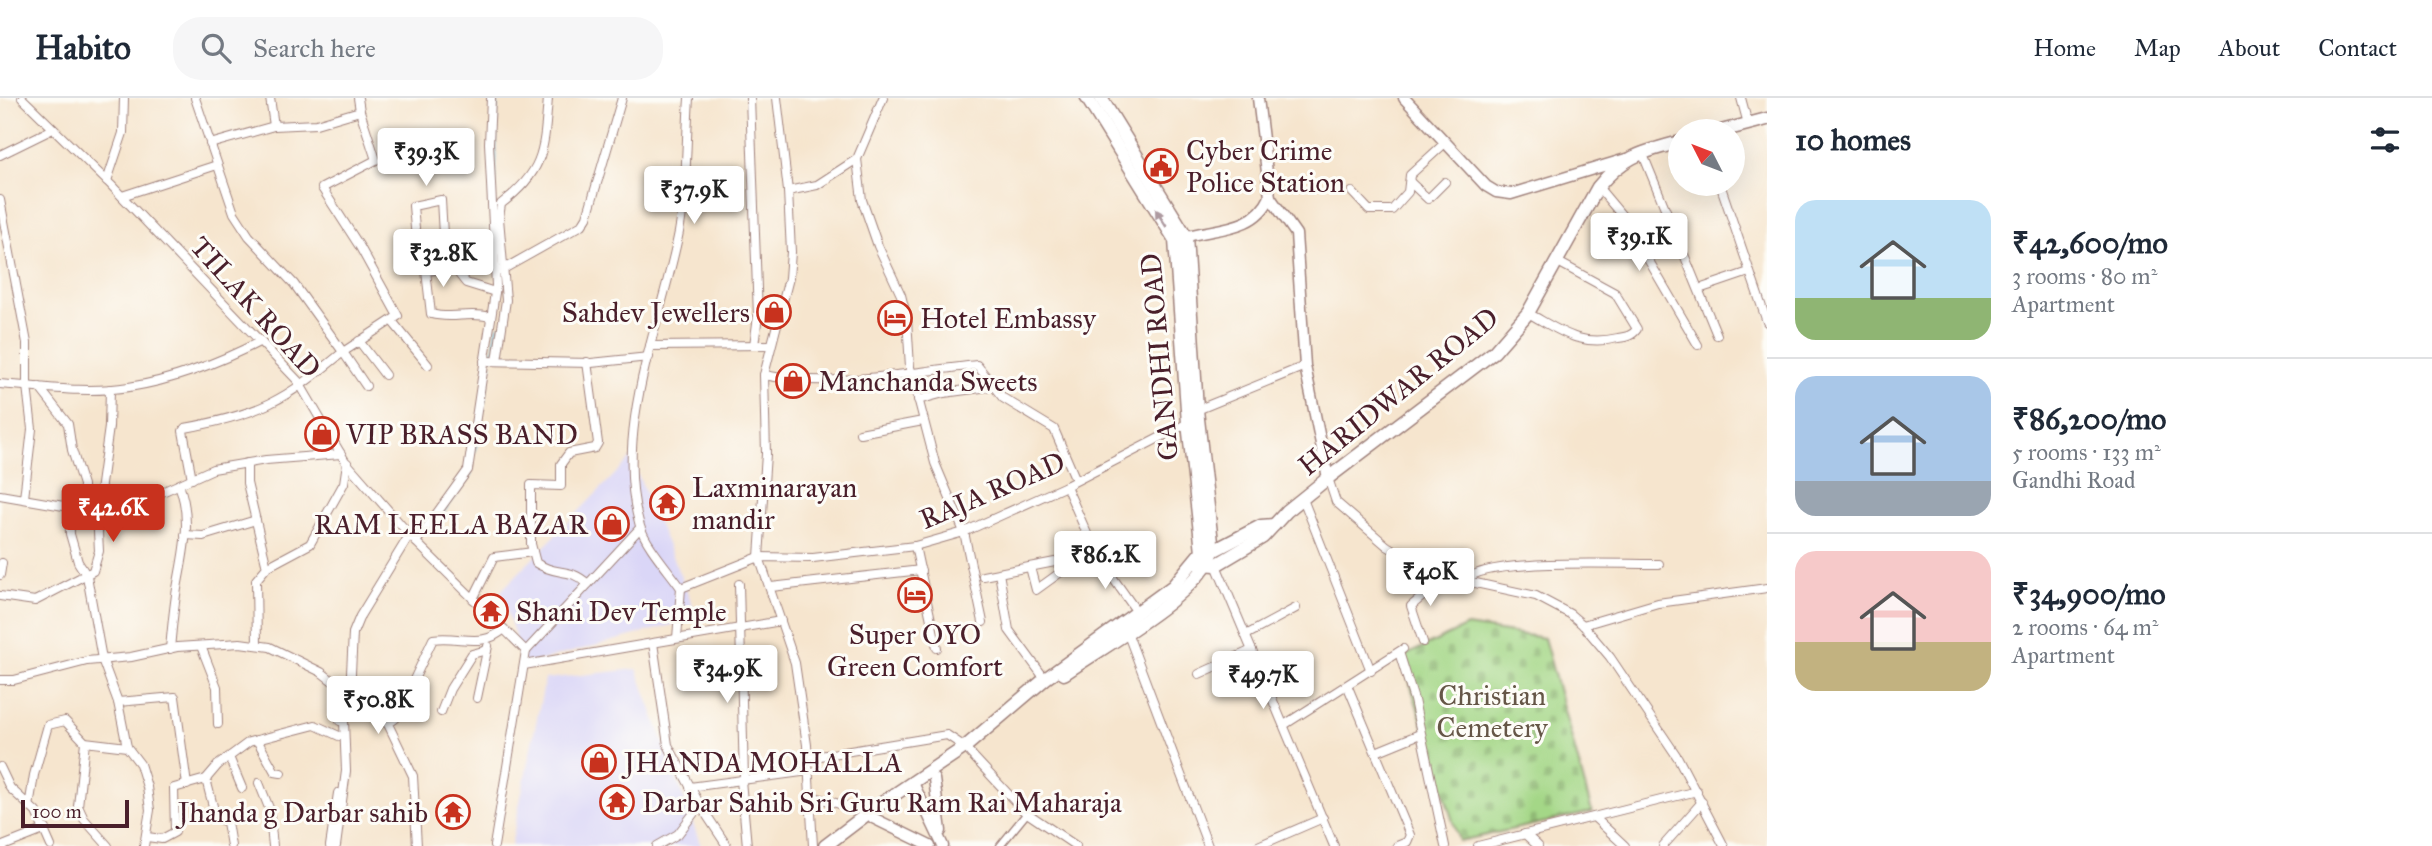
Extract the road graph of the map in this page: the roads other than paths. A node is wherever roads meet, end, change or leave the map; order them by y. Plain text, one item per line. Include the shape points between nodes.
1 (22, 98) edge
2 (124, 98) edge
3 (195, 98) edge
4 (270, 98) edge
5 (358, 98) edge
6 (491, 98) edge
7 (548, 98) edge
8 (622, 98) edge
9 (689, 98) edge
10 (750, 98) edge
11 (777, 98) edge
12 (883, 98) edge
13 (1087, 98) edge
14 (1101, 98) edge
15 (1258, 98) edge
16 (1404, 98) edge
17 (1741, 98) edge
18 (360, 111) junction
19 (1767, 119) edge
20 (1748, 124) junction
21 (1745, 125) edge
22 (274, 126) junction
23 (53, 130) junction
24 (1446, 142) junction
25 (210, 144) junction
26 (1668, 145) edge
27 (1642, 152) junction
28 (0, 155) edge
29 (857, 159) junction
30 (1626, 159) junction
31 (218, 165) junction
32 (107, 181) junction
33 (1410, 182) junction
34 (1445, 183) dead end
35 (1598, 187) junction
36 (788, 191) junction
37 (1352, 192) dead end
38 (122, 196) junction
39 (1724, 196) edge
40 (1270, 197) junction
41 (0, 200) edge
42 (2, 220) edge
43 (443, 236) junction
44 (1180, 238) junction
45 (1558, 262) junction
46 (445, 269) junction
47 (499, 272) junction
48 (1749, 272) junction
49 (1699, 289) junction
50 (495, 292) junction
51 (1528, 313) junction
52 (491, 317) junction
53 (392, 321) junction
54 (1767, 322) edge
55 (1717, 335) dead end
56 (261, 341) junction
57 (359, 341) junction
58 (754, 345) junction
59 (770, 345) junction
60 (1698, 345) dead end
61 (650, 346) junction
62 (343, 352) junction
63 (649, 357) junction
64 (484, 361) junction
65 (496, 361) junction
66 (587, 362) junction
67 (428, 365) dead end
68 (1305, 366) junction
69 (911, 372) junction
70 (385, 375) dead end
71 (764, 376) junction
72 (0, 384) edge
73 (27, 386) junction
74 (366, 386) dead end
75 (38, 387) junction
76 (302, 387) junction
77 (996, 387) junction
78 (110, 389) junction
79 (918, 400) junction
80 (1197, 410) junction
81 (923, 421) junction
82 (1188, 423) junction
83 (860, 433) dead end
84 (341, 454) junction
85 (247, 463) junction
86 (347, 463) junction
87 (1328, 478) junction
88 (192, 479) junction
89 (1076, 480) junction
90 (179, 485) junction
91 (1066, 486) junction
92 (0, 495) edge
93 (24, 498) junction
94 (1303, 499) junction
95 (69, 506) junction
96 (83, 510) junction
97 (97, 513) junction
98 (256, 520) junction
99 (1274, 525) junction
100 (640, 527) junction
101 (408, 532) junction
102 (964, 532) junction
103 (186, 536) junction
104 (416, 542) junction
105 (915, 547) junction
106 (1208, 551) junction
107 (533, 552) junction
108 (1096, 554) junction
109 (1083, 556) junction
110 (759, 557) junction
111 (2, 562) dead end
112 (1195, 563) junction
113 (1659, 564) dead end
114 (1212, 565) junction
115 (267, 567) junction
116 (1030, 567) junction
117 (921, 570) junction
118 (999, 573) junction
119 (0, 575) edge
120 (87, 576) junction
121 (984, 576) dead end
122 (1446, 577) junction
123 (1466, 581) junction
124 (588, 584) junction
125 (738, 584) dead end
126 (771, 587) junction
127 (681, 588) junction
128 (1767, 588) edge
129 (0, 596) edge
130 (473, 599) junction
131 (1296, 608) dead end
132 (1137, 612) junction
133 (781, 621) junction
134 (983, 622) dead end
135 (1583, 625) junction
136 (504, 629) junction
137 (738, 630) junction
138 (1127, 632) junction
139 (1246, 635) junction
140 (677, 638) junction
141 (490, 639) junction
142 (1423, 642) dead end
143 (653, 643) junction
144 (257, 645) junction
145 (201, 646) junction
146 (937, 648) dead end
147 (170, 649) junction
148 (487, 650) junction
149 (1252, 650) junction
150 (526, 652) junction
151 (102, 659) junction
152 (524, 665) junction
153 (1371, 671) junction
154 (1199, 674) dead end
155 (1045, 679) junction
156 (0, 680) edge
157 (1348, 687) junction
158 (347, 691) junction
159 (477, 698) dead end
160 (118, 702) junction
161 (441, 712) dead end
162 (218, 723) dead end
163 (388, 724) junction
164 (1284, 725) junction
165 (1420, 734) junction
166 (339, 736) junction
167 (257, 740) junction
168 (85, 742) junction
169 (127, 747) junction
170 (967, 750) junction
171 (1376, 752) junction
172 (229, 757) junction
173 (808, 758) junction
174 (808, 771) junction
175 (1, 772) edge
176 (281, 773) dead end
177 (206, 779) junction
178 (934, 779) junction
179 (742, 780) junction
180 (259, 783) dead end
181 (187, 785) junction
182 (914, 787) junction
183 (242, 788) dead end
184 (690, 788) junction
185 (1697, 792) junction
186 (810, 796) junction
187 (1702, 802) junction
188 (700, 805) junction
189 (29, 807) junction
190 (1027, 813) junction
191 (871, 815) junction
192 (1594, 817) junction
193 (1323, 818) junction
194 (46, 829) junction
195 (1525, 834) junction
196 (145, 842) edge
197 (3, 846) edge
198 (51, 846) edge
199 (108, 846) edge
200 (231, 846) edge
201 (273, 846) edge
202 (330, 846) edge
203 (336, 846) edge
204 (416, 846) edge
205 (494, 846) edge
206 (657, 846) edge
207 (727, 846) edge
208 (747, 846) edge
209 (813, 846) edge
210 (825, 846) edge
211 (838, 846) edge
212 (930, 846) edge
213 (944, 846) edge
214 (1000, 846) edge
215 (1076, 846) edge
216 (1208, 846) edge
217 (1258, 846) edge
218 (1334, 846) edge
219 (1397, 846) edge
220 (1445, 846) edge
221 (1478, 846) edge
222 (1538, 846) edge
223 (1625, 846) edge
224 (1663, 846) edge
225 (1724, 846) edge

1 - 23 street, TILAK ROAD
2 - 32 street via 123,133
3 - 25 street
4 - 22 street
5 - 18 street
6 - 47 street via 489,143
7 - 47 street via 534,175 501,204
8 - 47 street via 587,218
9 - 61 street via 679,230
10 - 58 street via 758,316
11 - 36 street
12 - 29 street
44 -> 13 main road, GANDHI ROAD
14 - 44 main road, GANDHI ROAD
15 - 40 street
16 - 24 street
17 - 20 street
18 - 22 street via 316,124
18 - 53 street via 376,160 322,188 397,313
19 - 20 main road
20 - 21 main road
22 - 25 street
23 - 28 street
23 - 32 street, TILAK ROAD
24 - 30 street via 1486,186 1511,194
24 - 33 street via 1410,175
25 - 31 street
26 - 27 main road, HARIDWAR ROAD
27 - 30 main road, HARIDWAR ROAD
27 - 49 street
29 - 36 street via 817,184
29 - 69 street via 862,200 901,295
30 - 35 main road, HARIDWAR ROAD
31 - 38 street
31 - 62 street via 234,213 249,236 294,284
32 - 38 street, TILAK ROAD
33 - 34 street via 1428,199
33 - 37 street via 1408,192 1392,209 1369,210
35 - 45 main road, HARIDWAR ROAD
35 - 60 street via 1624,218
36 - 59 street via 789,278
38 - 56 street, TILAK ROAD
39 - 48 street
40 - 44 street via 1264,211 1249,222
40 - 68 street via 1296,234
41 - 42 street
42 - 73 street via 27,343
43 - 43 street via 441,200 413,206 416,239
43 - 46 street
44 - 80 main road, GANDHI ROAD
44 - 82 main road, GANDHI ROAD
45 - 51 main road, HARIDWAR ROAD
45 - 51 street via 1615,293 1637,329 1630,336 1592,343
46 - 50 street via 454,268 466,283
46 - 52 street via 426,271 431,314 446,318 471,312
47 - 50 street
47 - 65 street via 506,300
48 - 49 street
48 - 54 street
49 - 55 street
50 - 52 street
51 - 87 main road, HARIDWAR ROAD via 1494,352
52 - 64 street
53 - 57 street
53 - 67 street
56 - 76 street, TILAK ROAD
56 - 78 street via 196,370
57 - 62 street
57 - 70 street
58 - 59 street
58 - 61 street
59 - 71 street
61 - 63 street
62 - 74 street
62 - 76 street
63 - 66 street
63 - 100 street via 631,458
64 - 65 street
64 - 104 street via 468,470
65 - 66 street
66 - 107 street via 598,443 569,453 561,464 561,486 531,485
68 - 80 street
68 - 87 street
69 - 71 street via 836,380
69 - 77 street via 976,365
69 - 79 street
71 - 110 street via 766,454
72 - 73 street
73 - 75 street
73 - 93 street via 32,429
75 - 78 street
75 - 96 street via 68,424 83,485
76 - 84 street, TILAK ROAD
76 - 88 street via 272,405 233,419 185,428
77 - 79 street
77 - 89 street via 1003,398 1054,429
78 - 97 street
79 - 81 street
80 - 106 main road, GANDHI ROAD
81 - 83 street
81 - 102 street
82 - 89 street, RAJA ROAD
82 - 106 main road, GANDHI ROAD
84 - 85 street
84 - 86 street, TILAK ROAD
85 - 88 street via 213,469
85 - 98 street
86 - 101 street, TILAK ROAD
86 - 115 street via 344,483 310,544
87 - 94 main road, HARIDWAR ROAD
87 - 122 street via 1336,502 1387,546
88 - 90 street
89 - 91 street, RAJA ROAD
90 - 97 street
90 - 103 street
91 - 102 street, RAJA ROAD
91 - 108 street
92 - 93 street
93 - 95 street
94 - 99 main road, HARIDWAR ROAD
94 - 153 street
95 - 96 street
95 - 120 street via 70,534
96 - 97 street
97 - 120 street via 97,565
98 - 103 street via 203,537
98 - 115 street
99 - 106 main road, HARIDWAR ROAD via 1261,526
99 - 114 main road, HARIDWAR ROAD via 1263,537
100 - 124 street
100 - 127 street
101 - 104 street, TILAK ROAD
101 - 158 street via 353,633
102 - 105 street, RAJA ROAD
102 - 134 street
103 - 147 street
104 - 130 street, TILAK ROAD
105 - 110 street, RAJA ROAD via 813,558
105 - 117 street
106 - 112 main road
106 - 114 main road
107 - 124 street via 538,565 555,572 574,572
107 - 130 street via 494,557
108 - 109 street
108 - 132 street
109 - 116 street
109 - 116 street via 1036,590
110 - 126 street
110 - 127 street, RAJA ROAD
111 - 119 street
112 - 114 main road
112 - 132 main road
113 - 123 street via 1540,563 1475,572
114 - 138 main road via 1153,616
114 - 139 street
115 - 144 street via 256,580
116 - 118 street
117 - 126 street
117 - 146 street
118 - 121 street
118 - 155 street via 1009,630
120 - 129 street via 35,601
120 - 151 street
122 - 123 street
122 - 142 street via 1410,606
123 - 135 street via 1535,596
124 - 150 street
125 - 137 street
126 - 133 street
127 - 140 street
128 - 135 street via 1665,601
130 - 136 street, TILAK ROAD
131 - 139 street
132 - 155 main road
133 - 137 street
133 - 173 street via 795,663
135 - 185 street via 1611,657
136 - 141 street
136 - 150 street, TILAK ROAD
137 - 140 street
137 - 179 street
138 - 170 main road via 1054,681
138 - 216 street
139 - 149 street
140 - 143 street
141 - 148 street
141 - 163 street via 433,639 394,721
143 - 152 street
143 - 184 street via 668,745
144 - 145 street
144 - 158 street via 291,657
145 - 147 street
145 - 162 street via 217,687
147 - 151 street
148 - 159 street
148 - 161 street via 472,654
149 - 154 street
149 - 164 street
150 - 152 street
151 - 156 street
151 - 160 street
152 - 205 street
153 - 157 street
153 - 165 street via 1401,650
155 - 170 main road
157 - 164 street
157 - 171 street
158 - 163 street
158 - 166 street
158 - 203 street via 346,771
160 - 169 street
160 - 181 street via 175,697
163 - 204 street via 413,776
164 - 193 street
165 - 171 street
165 - 220 street
166 - 167 street via 315,725
166 - 202 street via 341,777
167 - 172 street
167 - 176 street via 274,771
168 - 169 street
168 - 189 street via 66,722 48,725
168 - 199 street via 78,806
169 - 196 street via 140,764 147,787 150,810
170 - 173 street via 947,735
170 - 178 main road
170 - 182 main road
170 - 190 street
171 - 219 street via 1410,835
172 - 177 street
172 - 183 street
173 - 174 street
174 - 179 street
174 - 186 street
175 - 189 street
177 - 181 street
177 - 200 street via 216,818 227,822
178 - 182 main road
178 - 213 street
179 - 184 street
179 - 208 street
180 - 201 street via 269,808
181 - 196 street via 173,790 175,832
182 - 191 main road
182 - 213 street
184 - 188 street
185 - 187 street
185 - 192 street
186 - 191 street
186 - 209 street
187 - 224 street
187 - 225 street
188 - 206 street via 678,835
188 - 207 street
189 - 194 street
190 - 214 street
190 - 215 street
191 - 210 main road
191 - 211 main road
191 - 212 street
192 - 195 street
192 - 223 street
193 - 217 street
193 - 218 street
194 - 197 street
194 - 198 street
195 - 221 street
195 - 222 street

